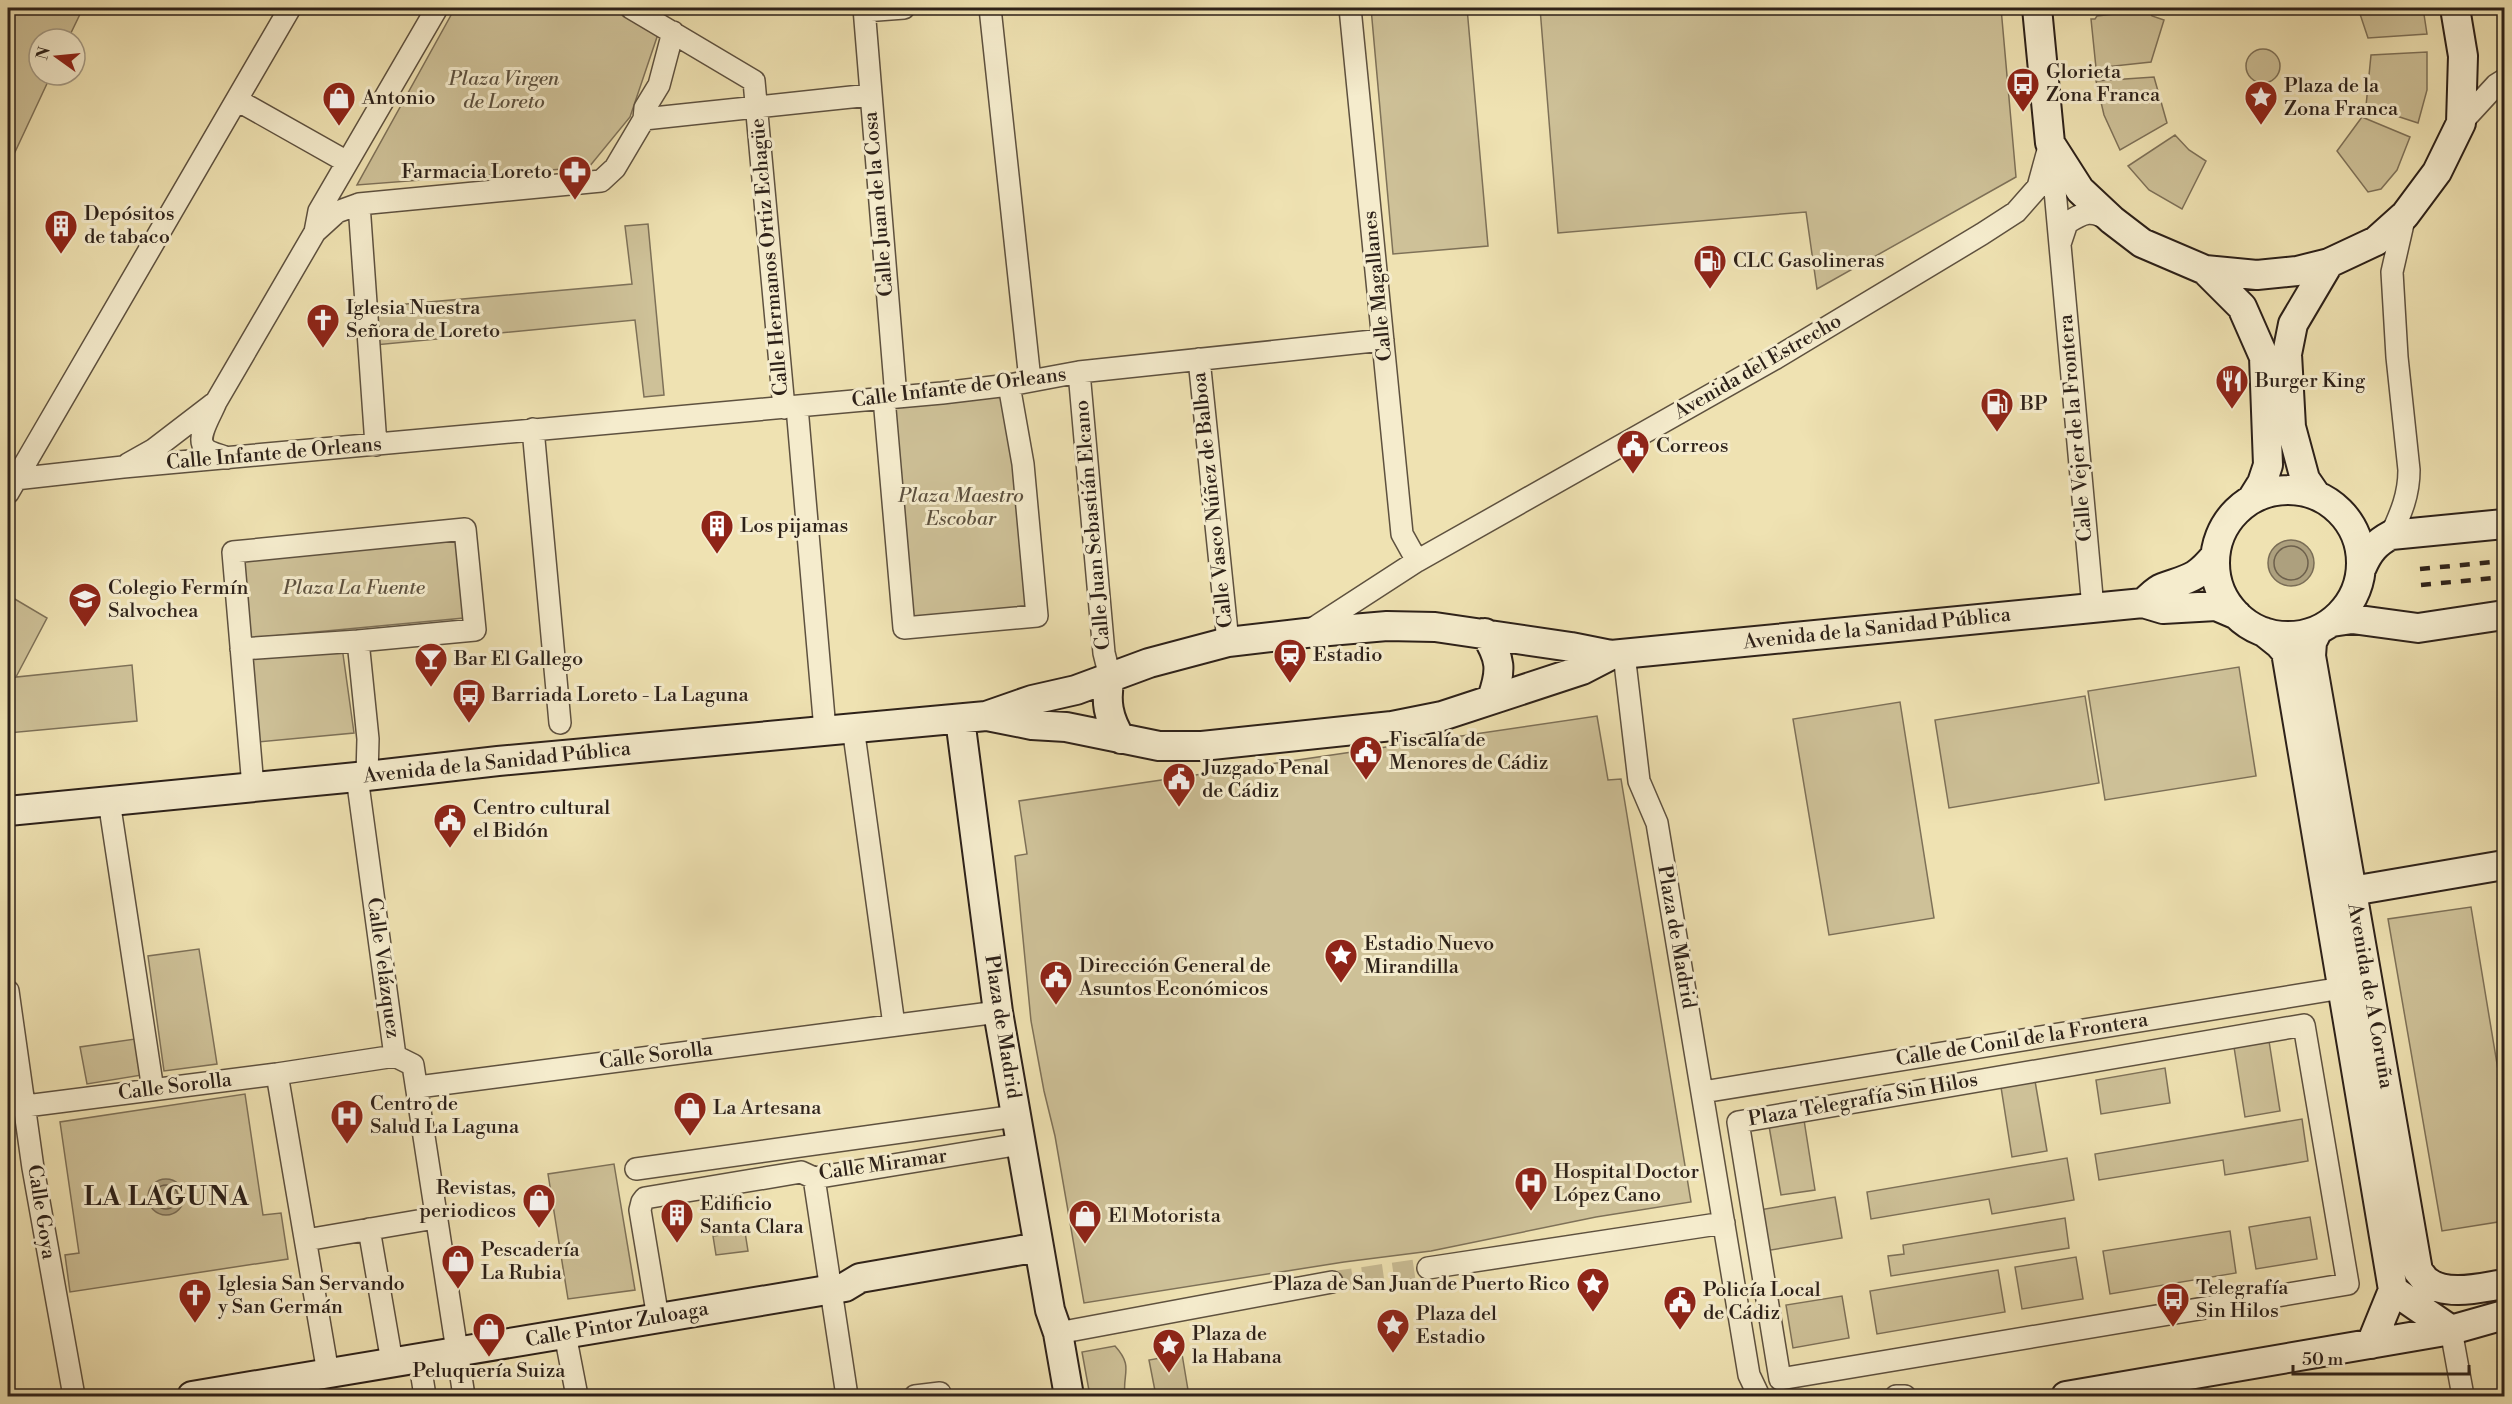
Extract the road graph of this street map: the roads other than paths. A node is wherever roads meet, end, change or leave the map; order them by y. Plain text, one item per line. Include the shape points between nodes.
1 (290, 8) edge
2 (437, 8) edge
3 (631, 8) edge
4 (904, 8) edge
5 (990, 8) edge
6 (1350, 8) edge
7 (2037, 8) edge
8 (2455, 8) edge
9 (862, 9) edge
10 (673, 32) junction
11 (2505, 80) edge
12 (870, 95) junction
13 (237, 100) junction
14 (756, 106) junction
15 (644, 119) junction
16 (2461, 123) junction
17 (2050, 143) junction
18 (347, 162) junction
19 (335, 183) junction
20 (356, 205) junction
21 (2405, 215) junction
22 (2112, 220) junction
23 (315, 232) junction
24 (2059, 248) junction
25 (2329, 263) junction
26 (2205, 270) junction
27 (1383, 340) junction
28 (1199, 359) junction
29 (1079, 372) junction
30 (1030, 381) junction
31 (1009, 386) junction
32 (890, 398) junction
33 (216, 402) junction
34 (791, 407) junction
35 (533, 429) junction
36 (376, 445) junction
37 (228, 458) junction
38 (123, 467) junction
39 (11, 486) edge
40 (2316, 495) junction
41 (2252, 499) junction
42 (2505, 524) edge
43 (2391, 535) junction
44 (2215, 555) junction
45 (1417, 561) junction
46 (2361, 575) junction
47 (2143, 603) junction
48 (2093, 608) junction
49 (2237, 615) junction
50 (2505, 615) edge
51 (2431, 625) junction
52 (2325, 626) junction
53 (2264, 632) junction
54 (1306, 633) junction
55 (1485, 633) junction
56 (358, 641) junction
57 (1227, 642) junction
58 (241, 649) junction
59 (1617, 654) junction
60 (1110, 677) junction
61 (1492, 698) junction
62 (973, 717) junction
63 (560, 723) dead end
64 (853, 728) junction
65 (825, 730) junction
66 (1121, 739) junction
67 (362, 777) junction
68 (253, 787) junction
69 (109, 801) junction
70 (8, 811) edge
71 (2505, 865) edge
72 (2352, 891) junction
73 (2342, 988) junction
74 (8, 991) edge
75 (998, 1012) junction
76 (894, 1025) junction
77 (395, 1056) junction
78 (14, 1074) edge
79 (277, 1074) junction
80 (418, 1087) junction
81 (153, 1090) junction
82 (1703, 1092) junction
83 (26, 1106) junction
84 (1016, 1116) junction
85 (1020, 1144) junction
86 (636, 1169) dead end
87 (814, 1178) junction
88 (435, 1218) junction
89 (1724, 1223) junction
90 (370, 1234) junction
91 (306, 1240) junction
92 (1039, 1247) junction
93 (1428, 1268) tunnel mouth
94 (1332, 1282) tunnel mouth
95 (2348, 1284) joint
96 (2505, 1284) edge
97 (838, 1288) junction
98 (2392, 1290) junction
99 (2505, 1315) edge
100 (658, 1318) junction
101 (2451, 1330) junction
102 (1059, 1333) junction
103 (566, 1334) junction
104 (2371, 1344) junction
105 (456, 1352) junction
106 (405, 1360) junction
107 (328, 1373) junction
108 (1749, 1375) junction
109 (281, 1389) edge
110 (74, 1396) edge
111 (192, 1396) edge
112 (425, 1396) edge
113 (464, 1396) edge
114 (577, 1396) edge
115 (847, 1396) edge
116 (861, 1396) edge
117 (915, 1396) edge
118 (941, 1396) edge
119 (1069, 1396) edge
120 (1748, 1396) edge
121 (1759, 1396) edge
122 (1896, 1396) edge
123 (1905, 1396) edge
124 (2066, 1396) edge
125 (2463, 1396) edge

1 - 13 street
2 - 18 street
3 - 10 street
4 - 9 street
5 - 30 street
6 - 27 street, Calle Magallanes
7 - 17 street
8 - 16 street via 2463,56
9 - 12 street, Calle Juan de la Cosa
10 - 14 street, Calle Hermanos Ortiz Echagüe via 754,81
10 - 15 street via 659,86 645,108
11 - 16 street
12 - 14 street
12 - 32 street, Calle Juan de la Cosa
13 - 18 street
13 - 39 street
14 - 15 street
14 - 34 street, Calle Hermanos Ortiz Echagüe
15 - 20 street via 615,168 602,181
16 - 21 street via 2437,171
17 - 22 street via 2080,190
17 - 24 street, Calle Vejer de la Frontera
17 - 45 street, Avenida del Estrecho via 2038,186 2016,212 1756,369
18 - 19 street
19 - 20 street via 338,193
19 - 23 street via 319,211
20 - 23 street via 337,212
20 - 36 street
21 - 25 street via 2376,241
21 - 43 street via 2392,272 2409,488
22 - 24 street, Calle Vejer de la Frontera via 2093,212 2080,214 2067,223
22 - 26 street via 2142,243
23 - 33 street
24 - 48 street, Calle Vejer de la Frontera
25 - 26 street via 2257,275
25 - 40 street via 2294,324 2287,354 2291,427 2298,460
26 - 41 street via 2242,307 2264,357 2268,465
27 - 28 street, Calle Infante de Orleans
27 - 45 street, Calle Magallanes via 1402,534
28 - 29 street, Calle Infante de Orleans
28 - 57 street, Calle Vasco Núñez de Balboa
29 - 30 street, Calle Infante de Orleans
29 - 60 street, Calle Juan Sebastián Elcano via 1104,653
30 - 31 street, Calle Infante de Orleans
31 - 32 street, Calle Infante de Orleans
31 - 32 street via 1023,464 1037,616 904,628
32 - 34 street, Calle Infante de Orleans
33 - 37 street via 201,441 205,448
33 - 38 street via 153,450
34 - 35 street, Calle Infante de Orleans
34 - 65 street, Calle Hermanos Ortiz Echagüe
35 - 36 street, Calle Infante de Orleans
35 - 63 street
36 - 37 street, Calle Infante de Orleans
37 - 38 street, Calle Infante de Orleans
38 - 39 street, Calle Infante de Orleans
40 - 41 street via 2294,489
40 - 46 street via 2349,520 2356,535
41 - 44 street via 2225,525
42 - 43 street
43 - 46 street via 2368,553
44 - 47 street, Avenida de la Sanidad Pública via 2204,570 2189,580 2161,588
44 - 49 street via 2219,588
45 - 54 street, Avenida del Estrecho
46 - 51 street via 2368,597 2381,609
46 - 52 street via 2344,611
47 - 48 street, Avenida de la Sanidad Pública
47 - 49 street, Avenida de la Sanidad Pública via 2163,609 2216,606
48 - 59 street, Avenida de la Sanidad Pública
49 - 53 street
50 - 51 street
51 - 52 street via 2400,627 2352,619
52 - 53 street via 2291,637
52 - 72 street, Avenida de A Coruña via 2312,642 2311,656
53 - 73 street, Avenida de A Coruña via 2286,652
54 - 55 street, Avenida de la Sanidad Pública via 1387,626
54 - 57 street, Avenida de la Sanidad Pública
55 - 59 street, Avenida de la Sanidad Pública
55 - 61 street via 1500,666
56 - 58 street
56 - 58 street via 475,630 465,529 234,552
56 - 67 street via 368,739
57 - 60 street, Avenida de la Sanidad Pública
58 - 68 street
59 - 61 street, Avenida de la Sanidad Pública via 1582,670
59 - 82 street, Plaza de Madrid via 1639,782 1656,823
60 - 62 street, Avenida de la Sanidad Pública
60 - 66 street via 1108,710
61 - 66 street, Avenida de la Sanidad Pública via 1442,717 1392,726 1202,746 1159,746
62 - 64 street, Avenida de la Sanidad Pública
62 - 66 street, Avenida de la Sanidad Pública via 1066,727
62 - 75 street, Plaza de Madrid
64 - 65 street, Avenida de la Sanidad Pública
64 - 76 street
65 - 67 street, Avenida de la Sanidad Pública
67 - 68 street, Avenida de la Sanidad Pública
67 - 77 street, Calle Velázquez
68 - 69 street, Avenida de la Sanidad Pública
69 - 70 street, Avenida de la Sanidad Pública
69 - 81 street
71 - 72 street
72 - 96 street, Avenida de A Coruña via 2418,1271 2428,1283 2443,1289
73 - 82 street, Calle de Conil de la Frontera
73 - 98 street, Avenida de A Coruña
74 - 78 street, Calle Goya
75 - 76 street, Calle Sorolla
75 - 84 street, Plaza de Madrid
76 - 80 street, Calle Sorolla
77 - 79 street, Calle Sorolla
77 - 80 street, Calle Velázquez via 413,1065
78 - 83 street, Calle Goya
79 - 81 street, Calle Sorolla
79 - 91 street
80 - 88 street, Calle Velázquez
81 - 83 street, Calle Sorolla
82 - 89 street, Plaza de Madrid
83 - 110 street, Calle Goya via 33,1168
84 - 85 street, Plaza de Madrid
84 - 86 street, Calle Miramar
85 - 87 street, Calle Miramar
85 - 92 street, Plaza de Madrid
87 - 97 street
87 - 100 street, Calle Miramar via 801,1172 645,1198 640,1210
88 - 90 street
88 - 105 street, Calle Velázquez
89 - 93 street
89 - 108 street, Plaza de Madrid
90 - 91 street
90 - 106 street
91 - 107 street
92 - 97 street, Calle Pintor Zuloaga via 861,1278
92 - 102 street, Plaza de Madrid via 1050,1310
94 - 102 street
95 - 95 street, Plaza Telegrafía Sin Hilos via 1780,1379 1738,1122 2304,1025
97 - 100 street, Calle Pintor Zuloaga
97 - 115 street
97 - 116 street
98 - 101 street
98 - 104 street
99 - 101 street
100 - 103 street, Calle Pintor Zuloaga
101 - 104 street
101 - 125 street
102 - 119 street, Plaza de Madrid
103 - 105 street, Calle Pintor Zuloaga
103 - 114 street
104 - 124 street
105 - 106 street, Calle Pintor Zuloaga
105 - 113 street, Calle Velázquez
106 - 107 street, Calle Pintor Zuloaga
106 - 112 street
107 - 109 street, Calle Pintor Zuloaga
108 - 120 street, Plaza de Madrid
108 - 121 street, Plaza de Madrid
109 - 111 street, Calle Pintor Zuloaga
117 - 118 street
122 - 123 street

